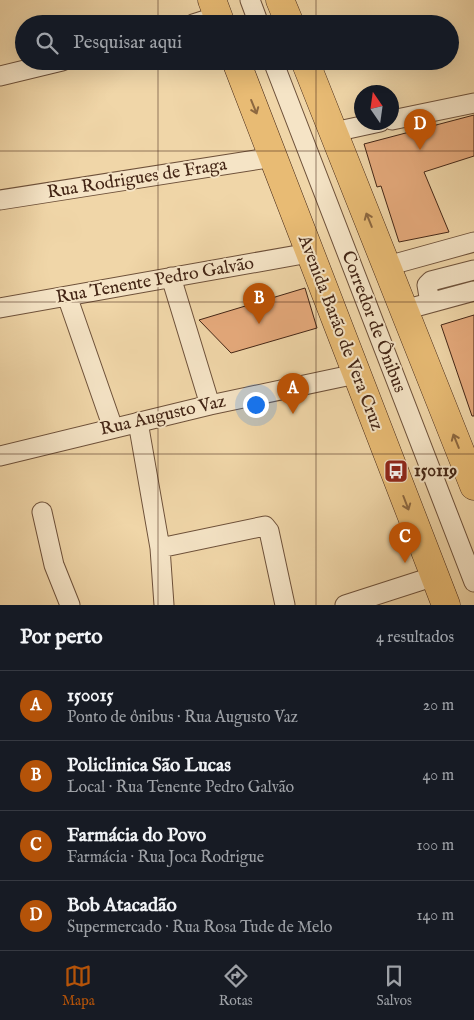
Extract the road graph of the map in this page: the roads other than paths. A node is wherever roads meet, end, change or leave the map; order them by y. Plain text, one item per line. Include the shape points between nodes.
1 (250, 0) edge
2 (256, 15) edge
3 (25, 70) edge
4 (240, 70) edge
5 (277, 70) edge
6 (309, 70) edge
7 (0, 76) edge
8 (474, 104) edge
9 (399, 119) edge
10 (354, 128) edge
11 (334, 132) junction
12 (274, 157) junction
13 (0, 200) edge
14 (474, 242) edge
15 (309, 253) junction
16 (387, 266) junction
17 (474, 270) edge
18 (170, 277) junction
19 (474, 292) edge
20 (67, 296) junction
21 (430, 303) junction
22 (0, 308) edge
23 (404, 310) junction
24 (356, 374) junction
25 (210, 405) junction
26 (138, 422) junction
27 (113, 428) junction
28 (2, 450) edge
29 (474, 486) edge
30 (42, 512) dead end
31 (160, 548) junction
32 (435, 576) junction
33 (474, 582) edge
34 (70, 605) edge
35 (164, 605) edge
36 (285, 605) edge
37 (345, 605) edge
38 (446, 605) edge

1 - 2 street
3 - 7 street
4 -> 12 highway, Avenida Barão de Vera Cruz
5 - 33 street, Corredor de Ônibus
6 - 11 highway
8 - 9 street
10 - 11 street
16 -> 11 highway
12 - 13 street, Rua Rodrigues de Fraga
12 - 15 highway, Avenida Barão de Vera Cruz
14 - 16 street
15 - 18 street, Rua Tenente Pedro Galvão
15 - 24 highway, Avenida Barão de Vera Cruz
16 - 23 highway
17 - 21 street via 431,281 427,285
18 - 20 street, Rua Tenente Pedro Galvão
18 - 25 street
19 - 21 street
20 - 22 street, Rua Tenente Pedro Galvão
20 - 27 street
21 - 23 street
29 -> 23 highway
24 - 25 street, Rua Augusto Vaz
24 -> 32 highway, Avenida Barão de Vera Cruz
25 - 26 street, Rua Augusto Vaz
26 - 27 street, Rua Augusto Vaz
26 - 31 street
27 - 28 street, Rua Augusto Vaz
30 - 34 street via 54,565
31 - 35 street
31 - 36 street via 265,526 269,530
32 - 37 street
32 - 38 highway, Avenida Barão de Vera Cruz

